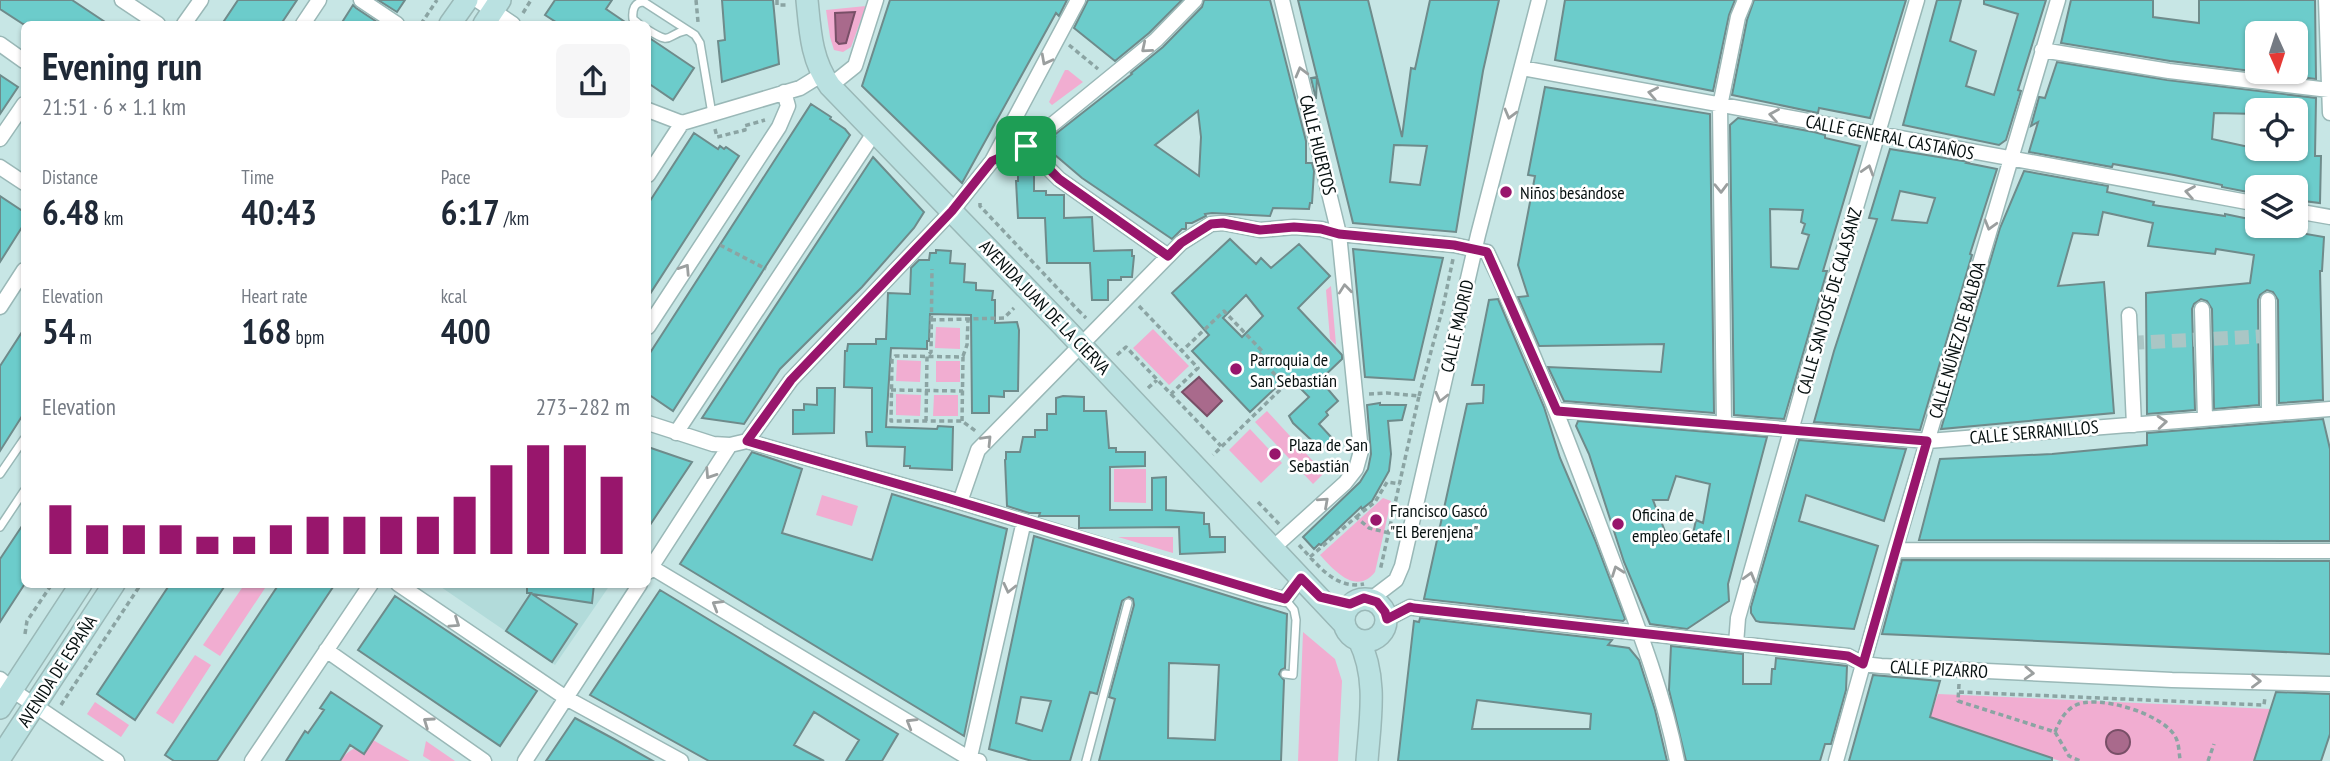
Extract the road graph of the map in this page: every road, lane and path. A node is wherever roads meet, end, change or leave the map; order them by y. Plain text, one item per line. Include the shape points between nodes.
1 (122, 0) edge
2 (201, 0) edge
3 (319, 0) edge
4 (361, 0) edge
5 (437, 0) edge
6 (467, 0) edge
7 (777, 0) edge
8 (807, 0) edge
9 (876, 0) edge
10 (1078, 0) edge
11 (1195, 0) edge
12 (1282, 0) edge
13 (1539, 0) edge
14 (1745, 0) edge
15 (1917, 0) edge
16 (2058, 0) edge
17 (2326, 0) edge
18 (786, 5) dead end
19 (489, 9) edge
20 (154, 21) edge
21 (186, 21) edge
22 (305, 21) edge
23 (392, 21) edge
24 (423, 21) edge
25 (452, 21) edge
26 (508, 21) edge
27 (635, 21) edge
28 (687, 30) junction
29 (651, 32) edge
30 (0, 44) edge
31 (1062, 49) dead end
32 (2042, 50) junction
33 (21, 59) edge
34 (1522, 68) junction
35 (2329, 69) edge
36 (825, 80) junction
37 (1107, 80) junction
38 (2329, 90) edge
39 (784, 92) junction
40 (1720, 106) junction
41 (21, 108) edge
42 (651, 111) edge
43 (2330, 113) edge
44 (712, 114) junction
45 (682, 122) junction
46 (779, 127) junction
47 (704, 131) dead end
48 (874, 134) junction
49 (1878, 134) junction
50 (0, 139) edge
51 (1026, 146) junction
52 (2010, 160) junction
53 (992, 161) junction
54 (0, 167) edge
55 (651, 170) edge
56 (21, 181) edge
57 (2245, 202) edge
58 (952, 211) junction
59 (2308, 213) edge
60 (2330, 217) edge
61 (1339, 234) junction
62 (706, 238) junction
63 (1454, 245) junction
64 (1475, 250) junction
65 (1168, 256) junction
66 (932, 270) dead end
67 (21, 275) edge
68 (779, 276) junction
69 (1130, 298) junction
70 (2267, 300) dead end
71 (0, 307) edge
72 (1014, 308) dead end
73 (2202, 309) dead end
74 (1078, 310) dead end
75 (2129, 315) dead end
76 (932, 320) junction
77 (968, 320) junction
78 (651, 322) edge
79 (1097, 330) junction
80 (1081, 345) junction
81 (1182, 351) junction
82 (927, 356) junction
83 (1117, 356) junction
84 (963, 357) junction
85 (1125, 364) dead end
86 (1140, 380) dead end
87 (1157, 380) junction
88 (891, 390) junction
89 (927, 390) junction
90 (962, 391) junction
91 (1171, 394) junction
92 (1356, 394) junction
93 (1419, 396) junction
94 (2330, 409) edge
95 (1557, 411) junction
96 (2269, 414) junction
97 (2205, 419) junction
98 (926, 421) junction
99 (962, 421) junction
100 (651, 424) edge
101 (1724, 424) junction
102 (2134, 425) junction
103 (1791, 431) junction
104 (676, 433) junction
105 (987, 440) junction
106 (747, 441) junction
107 (1927, 441) junction
108 (21, 443) edge
109 (730, 445) junction
110 (1221, 446) junction
111 (1222, 464) dead end
112 (0, 474) edge
113 (1400, 484) junction
114 (21, 496) edge
115 (1257, 501) dead end
116 (960, 502) junction
117 (1356, 517) junction
118 (1024, 521) junction
119 (0, 527) edge
120 (1389, 533) junction
121 (1281, 541) junction
122 (1895, 550) junction
123 (2330, 551) edge
124 (1310, 557) junction
125 (651, 566) edge
126 (651, 570) edge
127 (1377, 577) dead end
128 (1301, 578) junction
129 (49, 588) edge
130 (78, 588) edge
131 (111, 588) edge
132 (138, 588) edge
133 (368, 588) edge
134 (404, 588) edge
135 (636, 588) edge
136 (1285, 599) junction
137 (1128, 603) dead end
138 (1365, 615) junction
139 (24, 635) dead end
140 (1641, 635) junction
141 (1736, 644) junction
142 (326, 650) junction
143 (1863, 664) junction
144 (1285, 674) dead end
145 (1959, 680) dead end
146 (2268, 682) junction
147 (6, 684) edge
148 (2330, 684) edge
149 (1959, 692) junction
150 (566, 698) junction
151 (35, 705) junction
152 (0, 708) edge
153 (53, 718) junction
154 (2055, 732) junction
155 (2214, 744) dead end
156 (0, 758) edge
157 (973, 760) edge
158 (117, 761) edge
159 (252, 761) edge
160 (484, 761) edge
161 (525, 761) edge
162 (681, 761) edge
163 (1086, 761) edge
164 (1367, 761) edge
165 (1677, 761) edge
166 (1836, 761) edge
167 (2080, 761) edge
168 (2179, 761) edge
169 (2208, 761) edge

1 - 20 street
2 - 21 street
3 - 22 street
4 - 23 street
5 - 24 path
6 - 25 street
7 - 18 path via 777,5
8 - 36 street, AVENIDA JUAN DE LA CIERVA via 812,43
9 - 36 street via 855,66
10 -> 53 street
11 -> 37 street
61 -> 12 street, CALLE HUERTOS
13 - 34 street, CALLE MADRID
14 - 40 street
15 - 49 street, CALLE SAN JOSÉ DE CALASANZ
16 - 32 street, CALLE NÚÑEZ DE BALBOA
17 - 35 street
19 - 26 street
27 - 28 lane via 633,8 644,2
28 - 29 lane via 668,40
28 - 44 lane via 700,43
30 - 33 street
31 - 37 path via 1065,41
32 - 38 street
32 - 52 street, CALLE NÚÑEZ DE BALBOA
40 -> 34 street, CALLE GENERAL CASTAÑOS
34 -> 64 street, CALLE MADRID
35 - 38 street
36 - 39 street
36 - 48 street, AVENIDA JUAN DE LA CIERVA
37 - 51 street
38 - 43 street
39 - 44 street
39 - 46 street via 788,106
49 -> 40 street, CALLE GENERAL CASTAÑOS
40 -> 101 street
41 - 50 street
42 - 45 street
44 - 45 street
45 - 55 street
46 - 47 path via 766,120 718,137 715,130
46 - 62 street
48 - 58 street, AVENIDA JUAN DE LA CIERVA
48 - 68 street
49 - 52 street, CALLE GENERAL CASTAÑOS
103 -> 49 street, CALLE SAN JOSÉ DE CALASANZ
51 - 53 street
51 - 65 street via 1059,179
57 -> 52 street, CALLE GENERAL CASTAÑOS
52 -> 107 street, CALLE NÚÑEZ DE BALBOA
53 - 58 street
54 - 56 street
58 - 80 street, AVENIDA JUAN DE LA CIERVA
58 - 106 street via 791,380
59 - 60 street
61 - 63 street
61 - 65 street via 1321,229 1260,230 1211,224
92 -> 61 street, CALLE HUERTOS
62 - 68 path
78 -> 62 street
63 - 64 street
63 - 93 path
64 - 95 street via 1487,252
64 -> 138 street, CALLE MADRID via 1402,566 1396,580
65 - 69 street
66 - 76 path
67 - 71 street
68 - 104 street
69 - 79 street
69 - 81 path
70 - 96 street
72 - 77 path via 1004,318
73 - 97 street
74 - 79 path
75 - 102 street
76 - 77 path
76 - 82 path
77 - 84 path
79 - 80 street
79 - 83 path
105 -> 80 street
80 - 121 street, AVENIDA JUAN DE LA CIERVA
81 - 91 path via 1198,368
81 - 110 path via 1224,311 1264,352 1258,357 1285,386
82 - 84 path
82 - 88 path via 895,356
82 - 89 path
83 - 85 path
83 - 87 path via 1126,347
84 - 90 path
86 - 87 path via 1148,388
87 - 91 path
88 - 89 path
88 - 98 path via 891,421
89 - 90 path
89 - 98 path
90 - 99 path
91 - 110 path
92 - 93 path
121 -> 92 street, CALLE HUERTOS via 1356,469 1361,451
93 - 113 path
94 - 96 street, CALLE SERRANILLOS
95 - 101 street, CALLE SERRANILLOS
140 -> 95 street
96 - 97 street, CALLE SERRANILLOS
102 -> 97 street, CALLE SERRANILLOS
98 - 99 path
99 - 105 path
100 - 104 street
101 - 103 street, CALLE SERRANILLOS
102 - 107 street, CALLE SERRANILLOS
103 - 107 street, CALLE SERRANILLOS
141 -> 103 street, CALLE SAN JOSÉ DE CALASANZ via 1738,618
104 - 109 street
105 - 116 street via 978,450
106 - 109 street
106 - 116 street
107 - 122 street, CALLE NÚÑEZ DE BALBOA
108 - 112 lane
109 -> 125 street
110 - 111 path via 1213,455
113 - 117 path via 1387,482 1375,502
113 - 120 path
114 - 119 lane
115 - 121 path
116 - 118 street
117 - 120 path via 1369,528
117 - 124 path
118 - 136 street via 1141,563
118 -> 157 street
120 - 127 path
121 - 124 path
121 - 128 street, AVENIDA JUAN DE LA CIERVA
122 - 123 street
122 - 143 street, CALLE NÚÑEZ DE BALBOA
124 - 138 path via 1336,580 1357,586
157 -> 126 street
128 - 136 street
128 - 138 street, AVENIDA JUAN DE LA CIERVA via 1320,597
129 - 139 path via 27,621
130 - 147 street, AVENIDA DE ESPAÑA
131 - 151 street, AVENIDA DE ESPAÑA
132 - 153 path
133 - 142 street
134 -> 150 street
135 - 150 street
136 - 144 lane via 1296,620 1293,675
137 - 163 lane
138 - 140 street, CALLE PIZARRO via 1410,607
138 - 164 street via 1372,688
140 - 141 street, CALLE PIZARRO
140 - 165 street
141 - 143 street, CALLE PIZARRO via 1848,656
142 - 159 street
160 -> 142 street
143 -> 146 street, CALLE PIZARRO
143 - 166 street, CALLE NÚÑEZ DE BALBOA
145 - 149 path
146 - 148 street, CALLE PIZARRO
146 - 149 path via 2264,705
147 - 151 street
147 - 152 street, AVENIDA DE ESPAÑA
149 - 154 path via 1958,701
150 - 161 street
150 - 162 street
151 - 153 street
151 - 156 street, AVENIDA DE ESPAÑA
153 - 158 street
154 - 167 path via 2069,756
154 - 168 path via 2074,706 2093,701 2123,707 2155,717 2176,737
155 - 169 path

